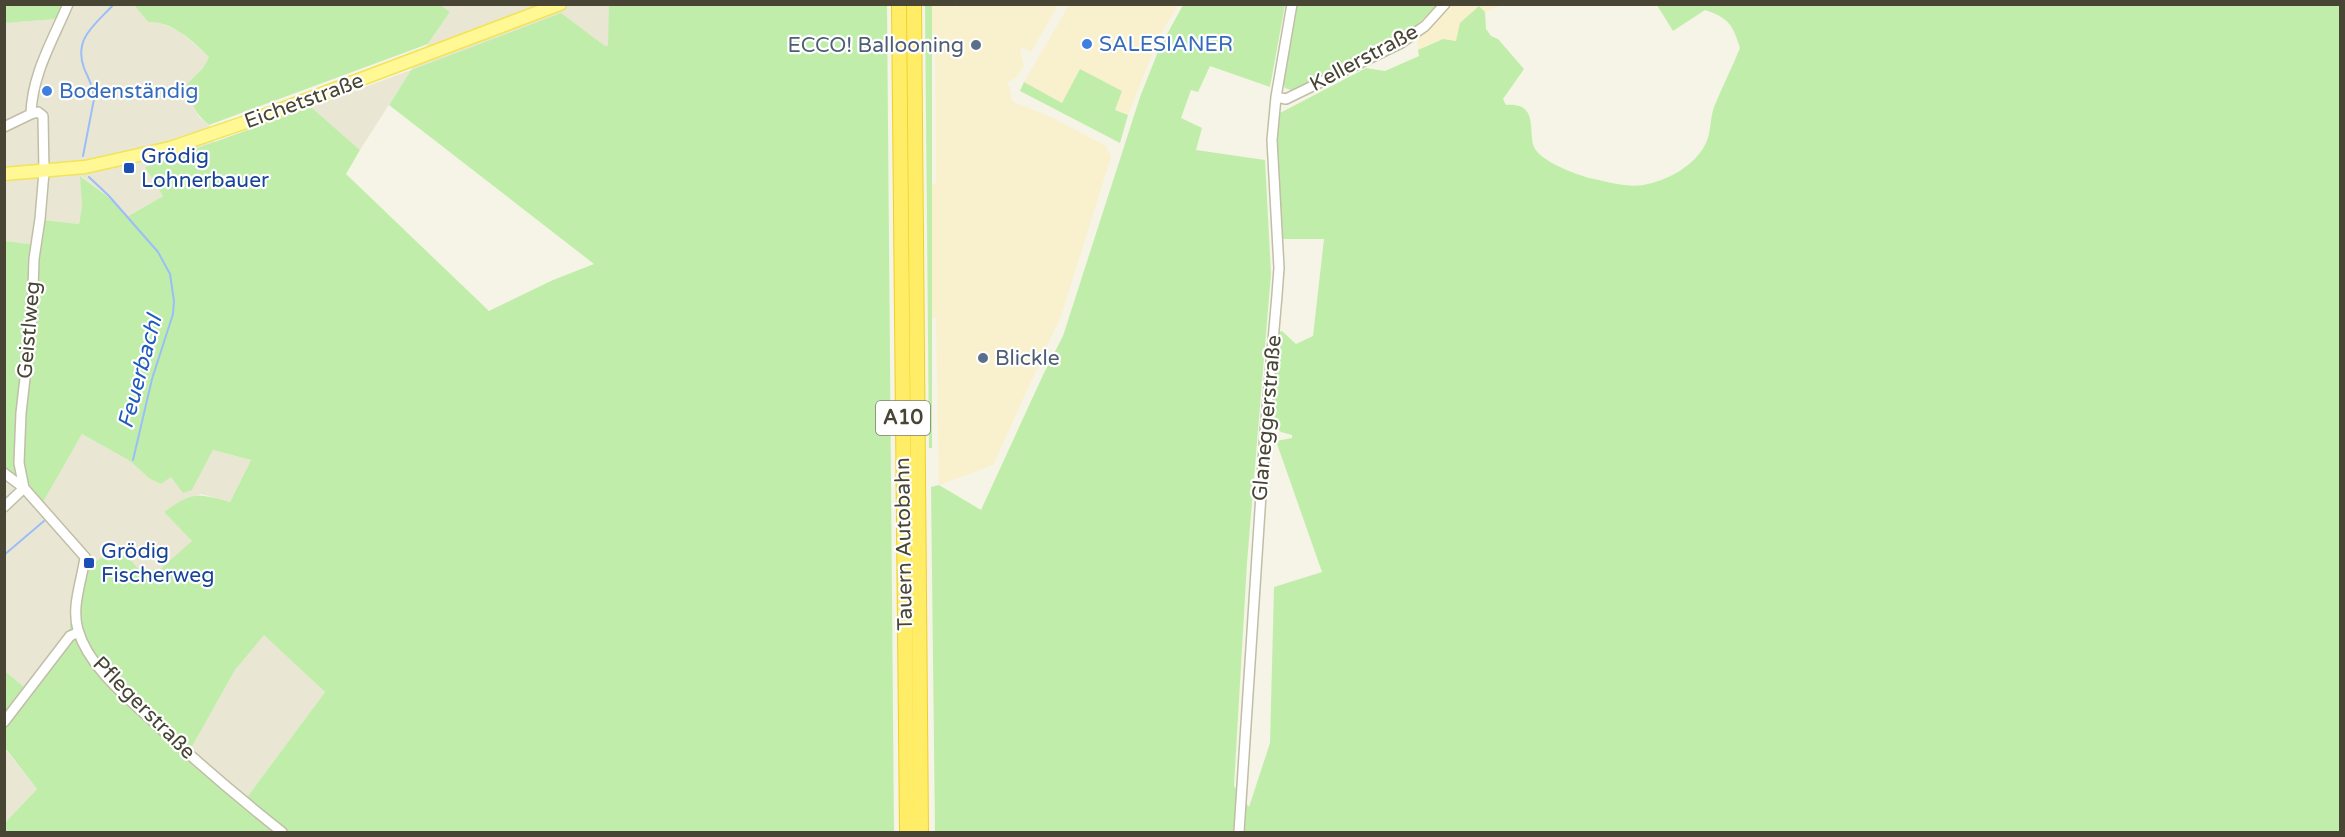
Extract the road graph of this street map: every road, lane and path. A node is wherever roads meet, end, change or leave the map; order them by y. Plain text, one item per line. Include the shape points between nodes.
1 (68, 4) edge
2 (560, 4) edge
3 (899, 4) edge
4 (914, 4) edge
5 (1292, 4) edge
6 (1445, 4) edge
7 (1276, 97) junction
8 (31, 114) junction
9 (4, 127) edge
10 (44, 172) junction
11 (4, 174) edge
12 (4, 473) edge
13 (24, 488) junction
14 (4, 507) edge
15 (79, 632) junction
16 (4, 722) edge
17 (282, 832) edge
18 (907, 832) edge
19 (921, 832) edge
20 (1239, 832) edge

1 - 8 street via 41,63
2 - 10 main road, Eichetstraße via 170,148
3 - 18 highway, Tauern Autobahn / A10
4 - 19 highway, Tauern Autobahn / A10
5 - 7 street, Glaneggerstraße
6 - 7 street, Kellerstraße via 1425,26 1401,43 1286,99
7 - 20 street, Glaneggerstraße via 1272,141 1279,268
8 - 9 street
8 - 10 street, Geistlweg via 38,112 43,116
10 - 11 main road, Eichetstraße
10 - 13 street, Geistlweg via 21,413 19,463
12 - 13 street, Pflegerstraße
13 - 14 street
13 - 15 street, Pflegerstraße via 84,557 76,609
15 - 16 street via 70,636
15 - 17 street, Pflegerstraße via 106,675 138,708

